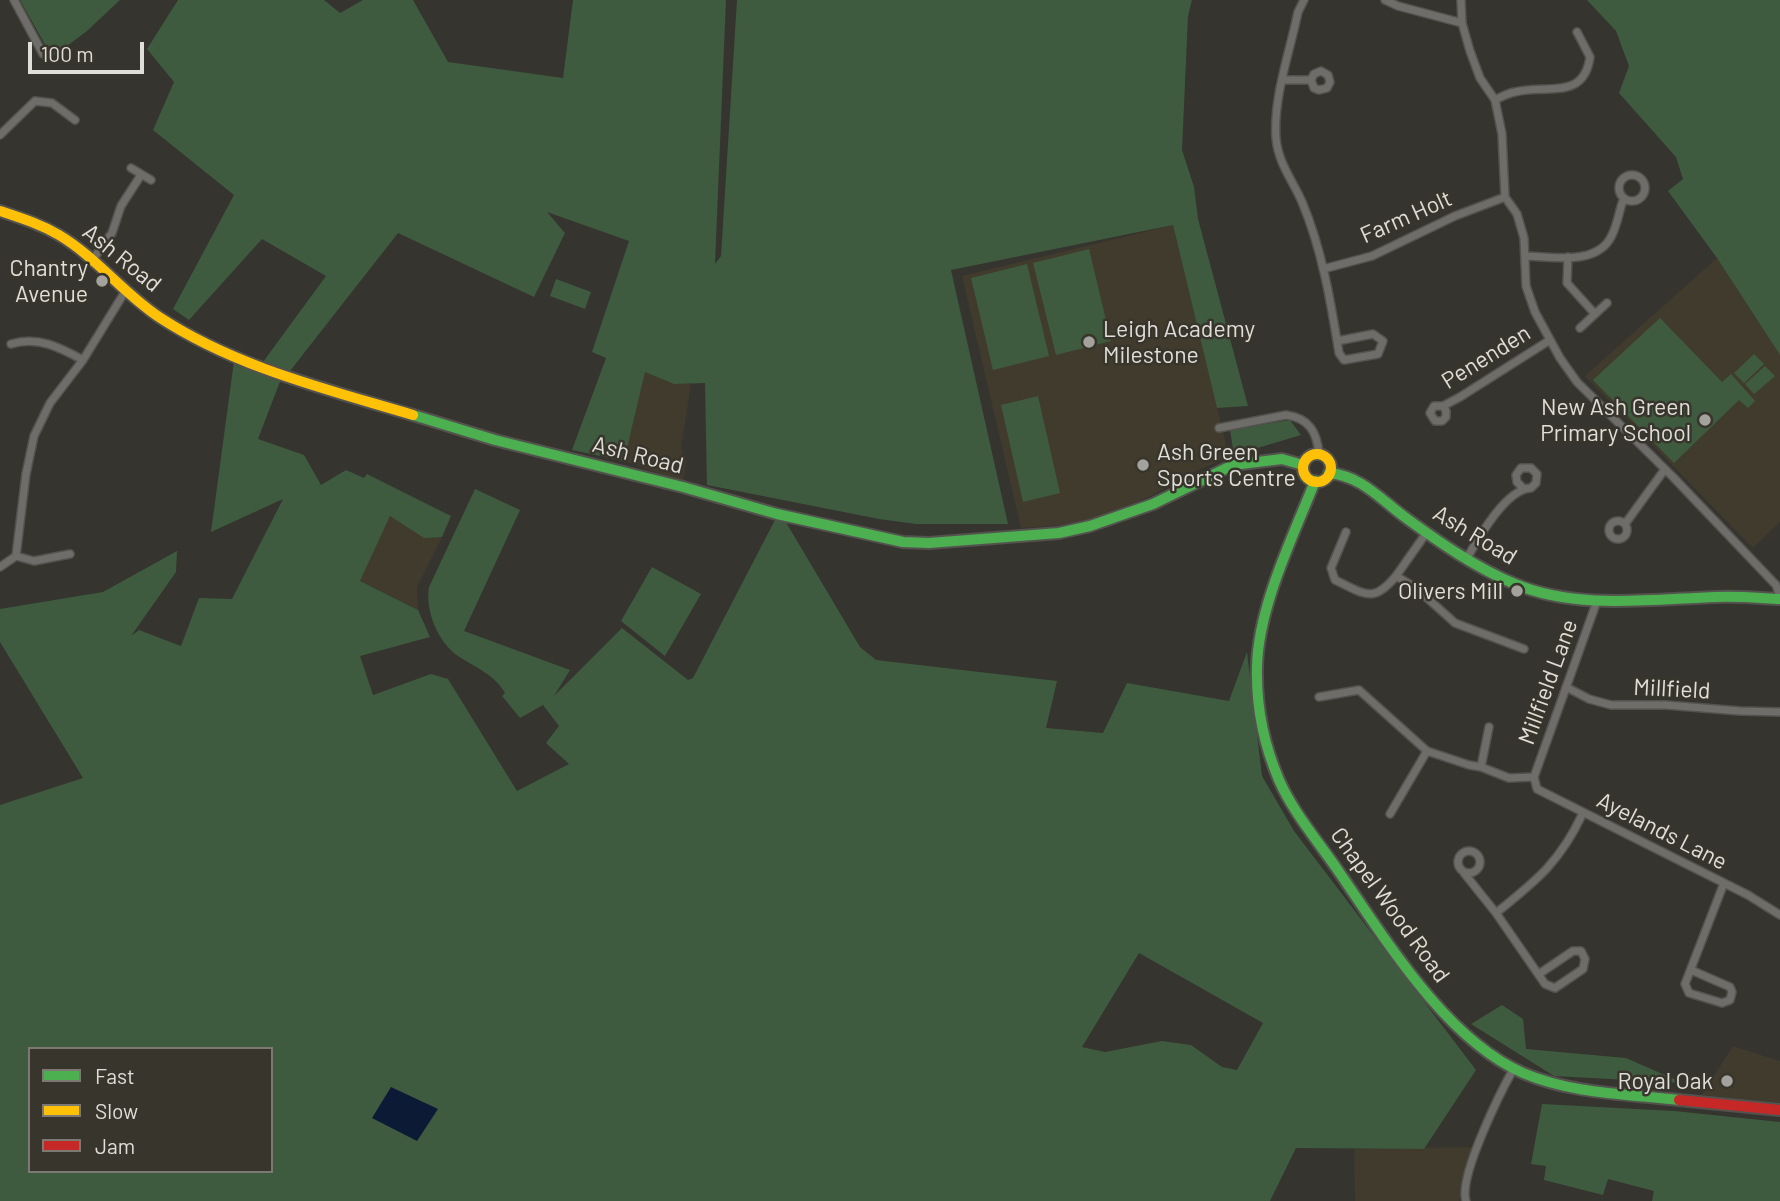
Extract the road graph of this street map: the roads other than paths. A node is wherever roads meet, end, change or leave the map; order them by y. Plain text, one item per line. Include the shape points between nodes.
1 (13, 0) edge
2 (1304, 0) edge
3 (1385, 0) edge
4 (1461, 0) edge
5 (1462, 23) junction
6 (1577, 32) dead end
7 (43, 54) dead end
8 (1283, 80) junction
9 (1311, 80) dead end
10 (1495, 100) junction
11 (75, 120) dead end
12 (0, 135) edge
13 (131, 169) dead end
14 (141, 175) junction
15 (151, 180) dead end
16 (1505, 197) junction
17 (1624, 198) dead end
18 (0, 211) edge
19 (1525, 256) junction
20 (1568, 257) junction
21 (91, 262) junction
22 (1323, 269) junction
23 (126, 290) junction
24 (1606, 303) dead end
25 (1595, 314) junction
26 (1580, 328) dead end
27 (1550, 340) junction
28 (1337, 341) junction
29 (11, 344) dead end
30 (83, 360) junction
31 (1443, 406) dead end
32 (1219, 428) dead end
33 (1319, 454) junction
34 (1303, 465) junction
35 (1665, 470) junction
36 (1329, 473) junction
37 (1315, 481) junction
38 (1523, 488) dead end
39 (1625, 524) dead end
40 (1346, 532) dead end
41 (1427, 532) junction
42 (70, 554) dead end
43 (16, 556) junction
44 (1467, 558) junction
45 (0, 567) edge
46 (1396, 576) junction
47 (1780, 598) edge
48 (1597, 601) junction
49 (1524, 649) dead end
50 (1566, 687) junction
51 (1319, 697) dead end
52 (1780, 712) edge
53 (1489, 727) dead end
54 (1427, 751) junction
55 (1481, 767) junction
56 (1534, 777) junction
57 (1583, 813) junction
58 (1390, 814) dead end
59 (1464, 873) dead end
60 (1724, 883) junction
61 (1496, 914) junction
62 (1780, 915) edge
63 (1691, 970) junction
64 (1539, 974) junction
65 (1514, 1068) junction
66 (1780, 1110) edge
67 (1466, 1201) edge

1 - 7 street
2 - 8 street
3 - 5 street
4 - 5 street
5 - 10 street via 1480,78
6 - 10 street via 1590,57 1577,84 1514,92
8 - 9 street
8 - 22 street via 1276,140 1288,178 1302,200
10 - 16 street
11 - 12 street via 52,103 35,101
13 - 14 street
14 - 15 street
14 - 21 street via 121,206 112,233
16 - 19 street via 1517,214
16 - 22 street, Farm Holt via 1371,256
17 - 20 street via 1606,246 1591,255
18 - 21 street, Ash Road via 62,237
19 - 20 street
19 - 27 street via 1526,286
20 - 25 street via 1567,283
21 - 23 street, Ash Road
22 - 28 street
23 - 30 street
23 - 34 street, Ash Road via 158,316 217,349 301,381 495,440 903,542 1059,533 1153,504 1233,466 1282,459
24 - 25 street
25 - 26 street
27 - 31 street, Penenden
27 - 35 street via 1577,382
28 - 28 street via 1344,360 1378,354 1383,341 1373,334
29 - 30 street via 26,340 55,345
30 - 43 street via 50,403 34,436
32 - 33 street via 1286,415 1297,417 1316,433
33 - 34 street
33 - 36 street via 1329,461
34 - 37 street via 1306,476
35 - 39 street
35 - 47 street via 1776,585
36 - 37 street
36 - 41 street, Ash Road via 1358,481
37 - 65 street, Chapel Wood Road via 1266,610 1258,646 1258,700 1266,746 1287,797 1415,977 1453,1023
38 - 44 street via 1489,523
40 - 46 street via 1331,568 1335,580 1373,595 1384,591
41 - 44 street, Ash Road
41 - 46 street
42 - 43 street via 34,561
43 - 45 street
44 - 48 street, Ash Road via 1521,585
46 - 49 street via 1455,623
47 - 48 street, Ash Road
48 - 50 street, Millfield Lane
50 - 52 street, Millfield via 1611,705
50 - 56 street, Millfield Lane
51 - 54 street via 1359,690
53 - 55 street
54 - 55 street
54 - 58 street
55 - 56 street via 1508,778
56 - 57 street, Ayelands Lane via 1537,789
57 - 60 street, Ayelands Lane
57 - 61 street via 1570,840 1544,873
59 - 61 street
60 - 62 street, Ayelands Lane
60 - 63 street
61 - 64 street
63 - 63 street via 1730,987 1729,1000 1722,1003 1689,993 1685,984
64 - 64 street via 1545,984 1555,988 1583,969 1585,959 1581,951 1573,951
65 - 66 street, Chapel Wood Road via 1577,1089
65 - 67 street via 1477,1150

